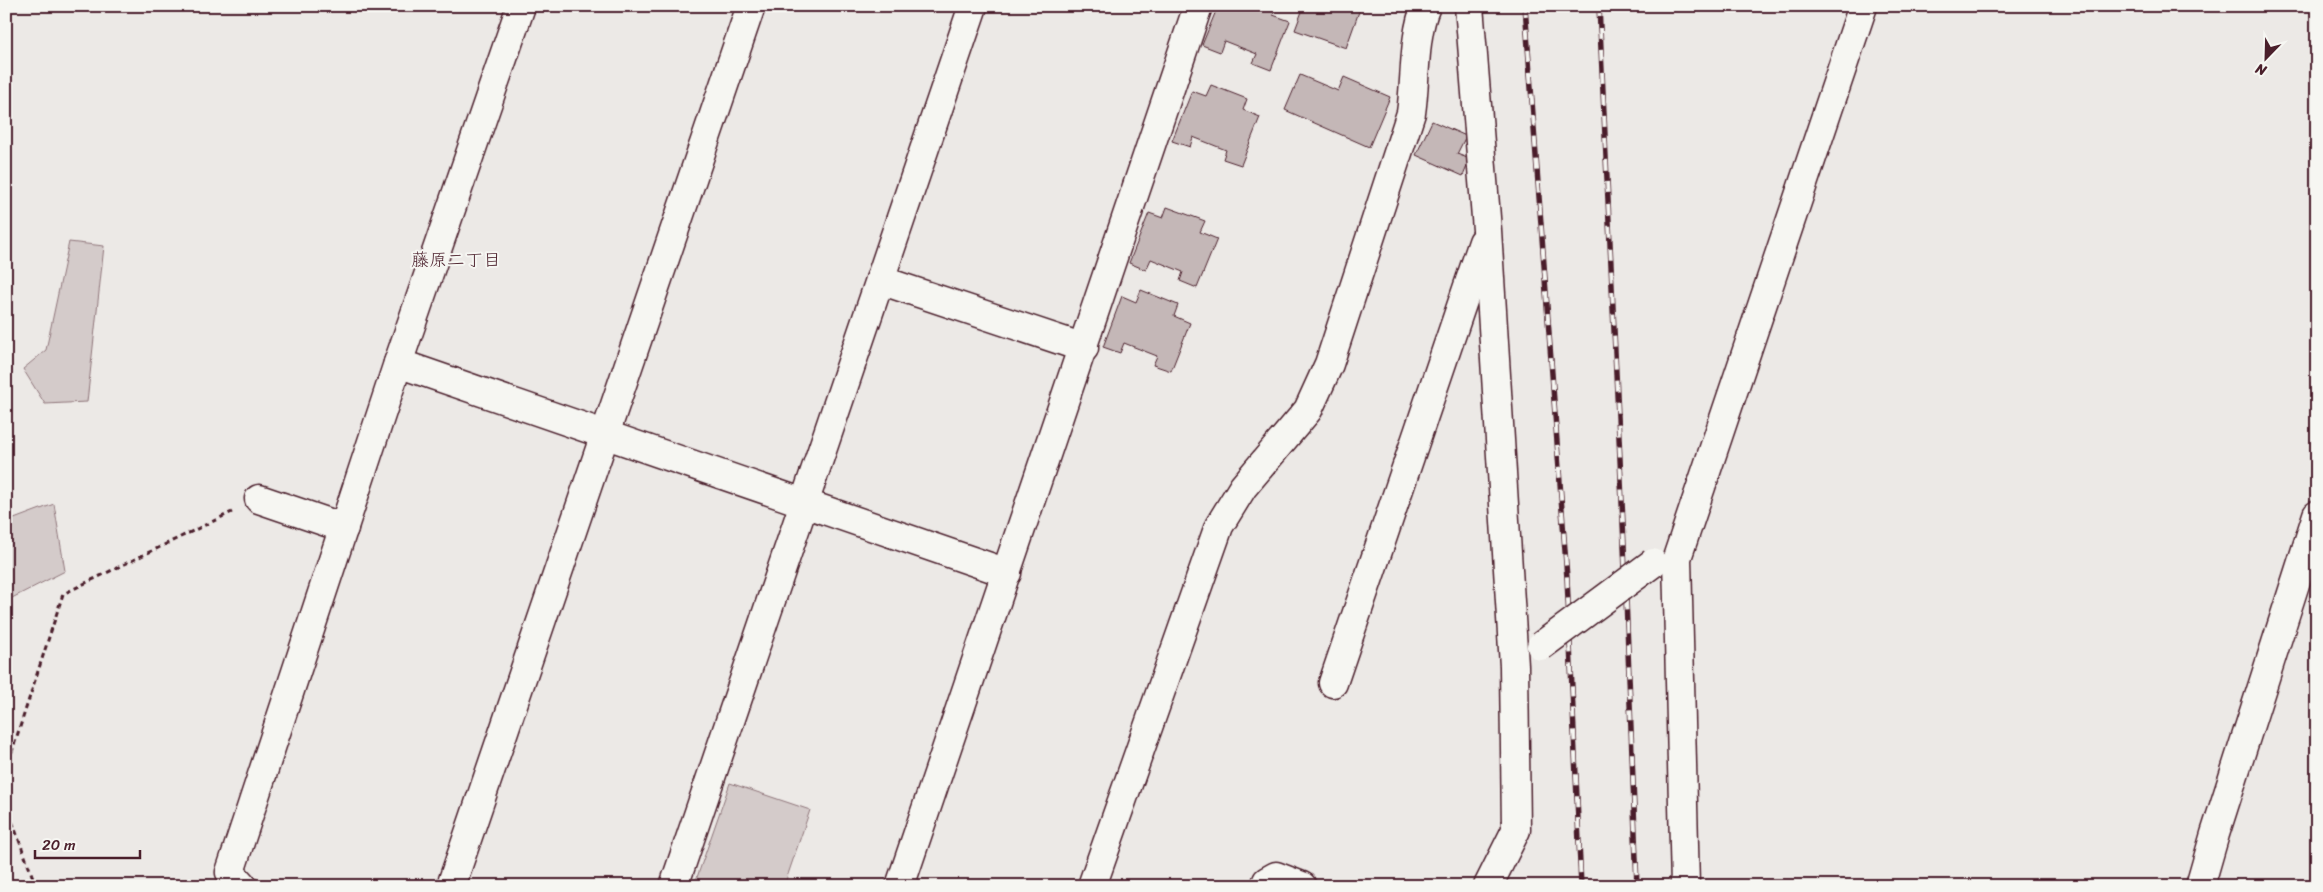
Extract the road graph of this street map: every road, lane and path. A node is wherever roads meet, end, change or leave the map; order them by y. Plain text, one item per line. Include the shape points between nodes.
1 (521, 6) edge
2 (751, 6) edge
3 (973, 6) edge
4 (1198, 6) edge
5 (1426, 6) edge
6 (1469, 6) edge
7 (1863, 6) edge
8 (1487, 230) junction
9 (880, 280) junction
10 (1084, 348) junction
11 (398, 363) junction
12 (605, 434) junction
13 (259, 499) joint
14 (804, 503) junction
15 (2317, 515) edge
16 (344, 528) junction
17 (1665, 561) junction
18 (1007, 573) junction
19 (1514, 666) junction
20 (1333, 683) dead end
21 (6, 770) edge
22 (6, 805) edge
23 (36, 886) edge
24 (243, 886) edge
25 (451, 886) edge
26 (674, 886) edge
27 (900, 886) edge
28 (1092, 886) edge
29 (1265, 886) edge
30 (1302, 886) edge
31 (1488, 886) edge
32 (1686, 886) edge
33 (2200, 886) edge

1 - 11 street
2 - 12 street
3 - 9 street
4 - 10 street
5 - 28 street via 1417,42 1411,112 1329,364 1308,410 1243,487 1219,526
6 - 8 street
7 - 17 street
8 - 19 street
8 - 20 street
9 - 10 street
9 - 14 street
10 - 18 street
11 - 12 street
11 - 16 street
12 - 14 street
12 - 25 street
13 - 16 street
13 - 21 path via 63,594
14 - 18 street
14 - 26 street
15 - 33 street
16 - 24 street via 230,872
17 - 19 street, bridge
17 - 32 street
18 - 27 street
19 - 31 street via 1516,830
22 - 23 path
29 - 30 street via 1266,881 1276,876

